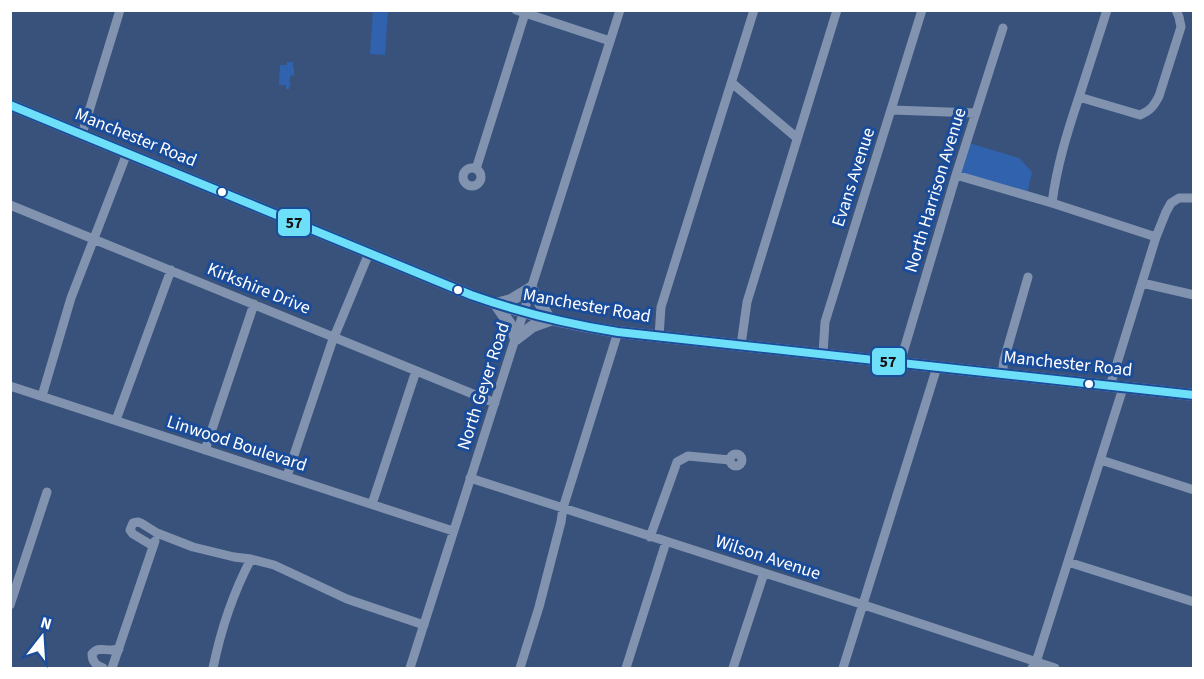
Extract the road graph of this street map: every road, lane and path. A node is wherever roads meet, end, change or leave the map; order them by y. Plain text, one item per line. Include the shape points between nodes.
1 (120, 10) edge
2 (620, 10) edge
3 (754, 10) edge
4 (837, 10) edge
5 (922, 10) edge
6 (1107, 10) edge
7 (1176, 10) edge
8 (523, 12) edge
9 (1003, 28) dead end
10 (610, 41) junction
11 (732, 83) junction
12 (1079, 97) junction
13 (10, 105) edge
14 (892, 110) junction
15 (976, 113) junction
16 (82, 134) junction
17 (797, 138) junction
18 (127, 153) junction
19 (476, 169) dead end
20 (956, 175) junction
21 (1194, 198) edge
22 (1052, 203) junction
23 (11, 207) edge
24 (1156, 237) junction
25 (94, 238) junction
26 (369, 253) junction
27 (171, 270) junction
28 (1028, 278) dead end
29 (1142, 284) junction
30 (531, 288) junction
31 (1194, 295) edge
32 (254, 304) junction
33 (496, 304) junction
34 (524, 313) junction
35 (550, 320) junction
36 (618, 332) junction
37 (659, 336) junction
38 (335, 337) junction
39 (516, 339) junction
40 (741, 345) junction
41 (823, 354) junction
42 (900, 363) junction
43 (938, 367) junction
44 (416, 371) junction
45 (1002, 374) junction
46 (10, 386) edge
47 (1110, 386) junction
48 (1123, 388) junction
49 (1194, 395) edge
50 (42, 396) junction
51 (495, 403) junction
52 (116, 420) junction
53 (205, 450) junction
54 (730, 460) dead end
55 (1101, 460) junction
56 (287, 476) junction
57 (470, 478) junction
58 (1194, 490) edge
59 (47, 492) dead end
60 (372, 504) junction
61 (563, 508) junction
62 (453, 531) junction
63 (157, 533) junction
64 (650, 537) junction
65 (666, 542) junction
66 (153, 546) junction
67 (251, 559) junction
68 (1068, 562) junction
69 (764, 573) junction
70 (1194, 602) edge
71 (10, 605) edge
72 (864, 605) junction
73 (424, 625) junction
74 (119, 649) junction
75 (1033, 665) edge
76 (103, 669) edge
77 (112, 669) edge
78 (213, 669) edge
79 (410, 669) edge
80 (520, 669) edge
81 (626, 669) edge
82 (733, 669) edge
83 (843, 669) edge
84 (1055, 669) edge

1 - 16 street
2 - 10 street, North Geyer Road
3 - 11 street
4 - 17 street
5 - 14 street, Evans Avenue
6 - 12 street
7 - 12 street via 1180,27 1154,106 1140,115
8 - 10 street
8 - 19 street
9 - 15 street, North Harrison Avenue
10 - 30 street, North Geyer Road
11 - 17 street
11 - 37 street via 661,307
12 - 22 street via 1063,145
13 - 16 main road, Manchester Road
14 - 15 street
14 - 41 street, Evans Avenue via 825,322
15 - 20 street, North Harrison Avenue
16 - 18 main road, Manchester Road
17 - 40 street via 747,302
18 - 25 street
18 - 26 main road, Manchester Road
20 - 22 street
20 - 42 street, North Harrison Avenue
21 - 24 street via 1179,198 1171,203
22 - 24 street
23 - 25 street, Kirkshire Drive
24 - 29 street
25 - 27 street, Kirkshire Drive
25 - 50 street via 71,298
26 - 33 main road, Manchester Road
26 - 38 street
27 - 32 street, Kirkshire Drive
27 - 52 street
28 - 45 street
29 - 31 street
29 - 47 street
30 - 33 main road
30 - 34 street, North Geyer Road
30 - 35 main road
32 - 38 street, Kirkshire Drive
32 - 53 street
33 - 34 main road, Manchester Road
33 - 39 main road
34 - 35 main road, Manchester Road
34 - 39 street, North Geyer Road
35 - 36 main road, Manchester Road
35 - 39 main road
36 - 37 main road, Manchester Road
36 - 61 street
37 - 40 main road, Manchester Road
38 - 44 street, Kirkshire Drive
38 - 56 street
39 - 51 street, North Geyer Road
40 - 41 main road, Manchester Road
41 - 42 main road, Manchester Road
42 - 43 main road, Manchester Road
43 - 45 main road, Manchester Road
43 - 72 street
44 - 51 street, Kirkshire Drive
44 - 60 street
45 - 47 main road, Manchester Road
46 - 50 street, Linwood Boulevard
47 - 48 main road, Manchester Road
48 - 49 main road, Manchester Road
48 - 55 street
50 - 52 street, Linwood Boulevard
51 - 57 street, North Geyer Road
52 - 53 street, Linwood Boulevard
53 - 56 street, Linwood Boulevard
54 - 64 street via 688,456 677,462
55 - 58 street
55 - 68 street
56 - 60 street, Linwood Boulevard
57 - 61 street, Wilson Avenue
57 - 62 street, North Geyer Road
59 - 71 street
60 - 62 street, Linwood Boulevard
61 - 64 street, Wilson Avenue
61 - 80 street
62 - 73 street, North Geyer Road
63 - 66 street
63 - 66 street via 138,522 131,526 133,534
63 - 67 street via 193,547
64 - 65 street, Wilson Avenue
65 - 69 street, Wilson Avenue
65 - 81 street
66 - 74 street
67 - 73 street via 274,565 347,599
67 - 78 street via 229,606
68 - 70 street
68 - 75 street
69 - 72 street, Wilson Avenue
69 - 82 street
72 - 75 street, Wilson Avenue
72 - 83 street
73 - 79 street, North Geyer Road
74 - 76 street via 96,649 92,658
74 - 77 street
75 - 84 street, Wilson Avenue

